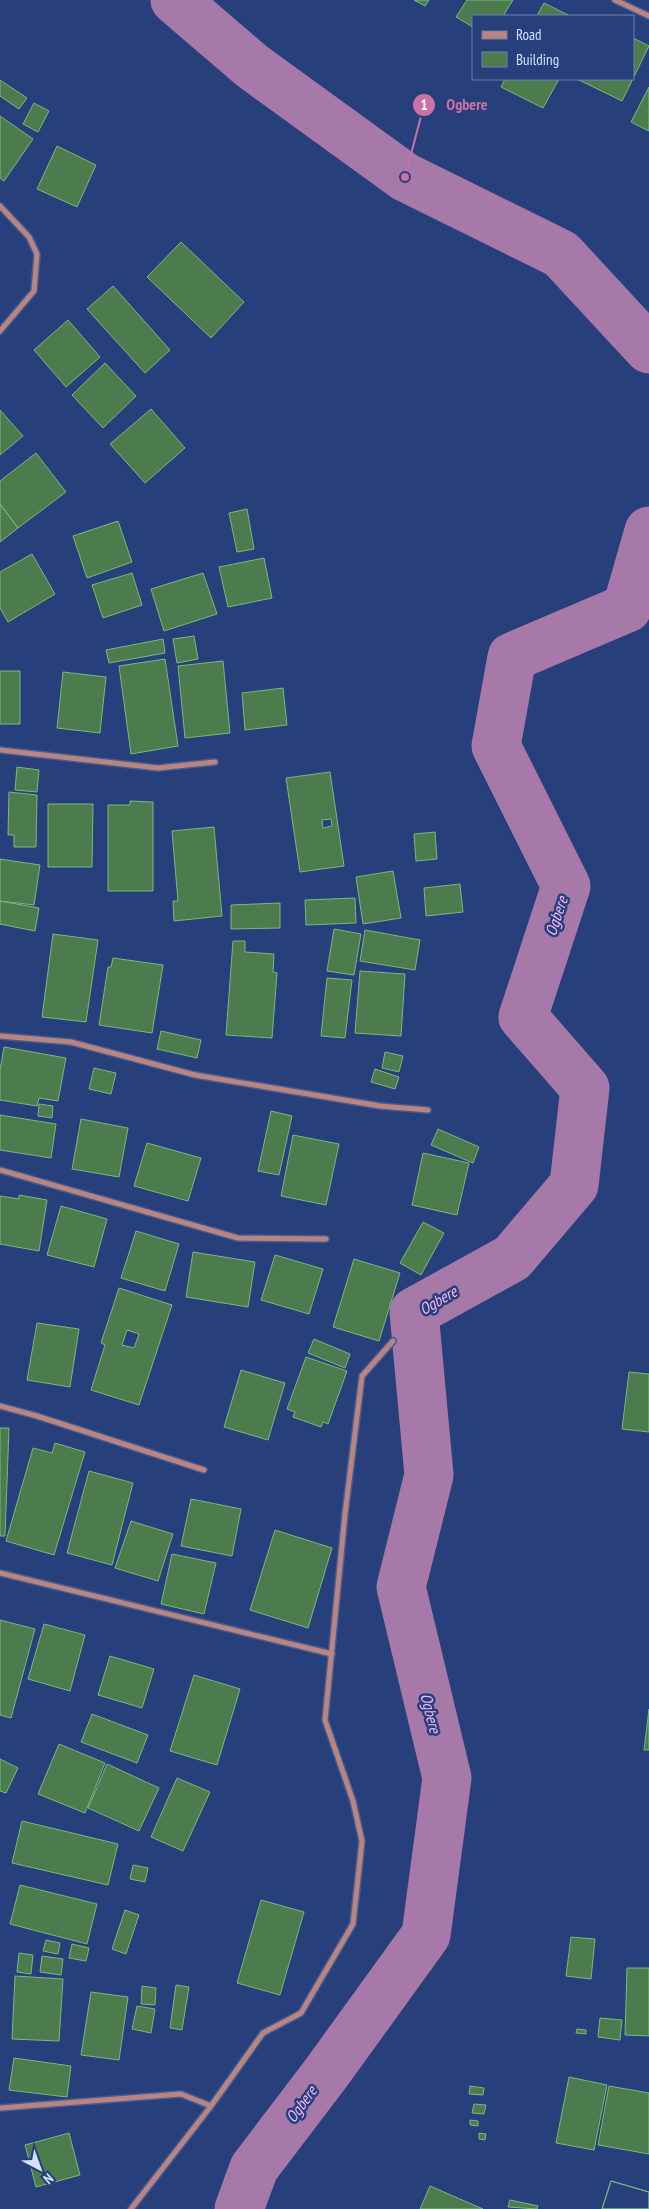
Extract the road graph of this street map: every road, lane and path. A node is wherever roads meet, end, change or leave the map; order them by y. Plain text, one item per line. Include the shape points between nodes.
1 (615, 0) edge
2 (649, 16) edge
3 (0, 206) edge
4 (0, 331) edge
5 (0, 750) edge
6 (215, 762) dead end
7 (0, 1036) edge
8 (428, 1110) dead end
9 (0, 1170) edge
10 (326, 1239) dead end
11 (393, 1341) dead end
12 (0, 1406) edge
13 (204, 1470) dead end
14 (0, 1573) edge
15 (332, 1654) junction
16 (211, 2106) junction
17 (0, 2108) edge
18 (131, 2209) edge

1 - 2 street
3 - 4 street via 29,237 37,254 34,291
5 - 6 street via 158,768
7 - 8 street via 71,1042 195,1075 380,1106
9 - 10 street via 238,1238
11 - 15 street via 362,1376
12 - 13 street
14 - 15 street
15 - 16 street via 326,1720 353,1801 362,1842 353,1924 301,2013 263,2033
16 - 17 street via 181,2094
16 - 18 street

